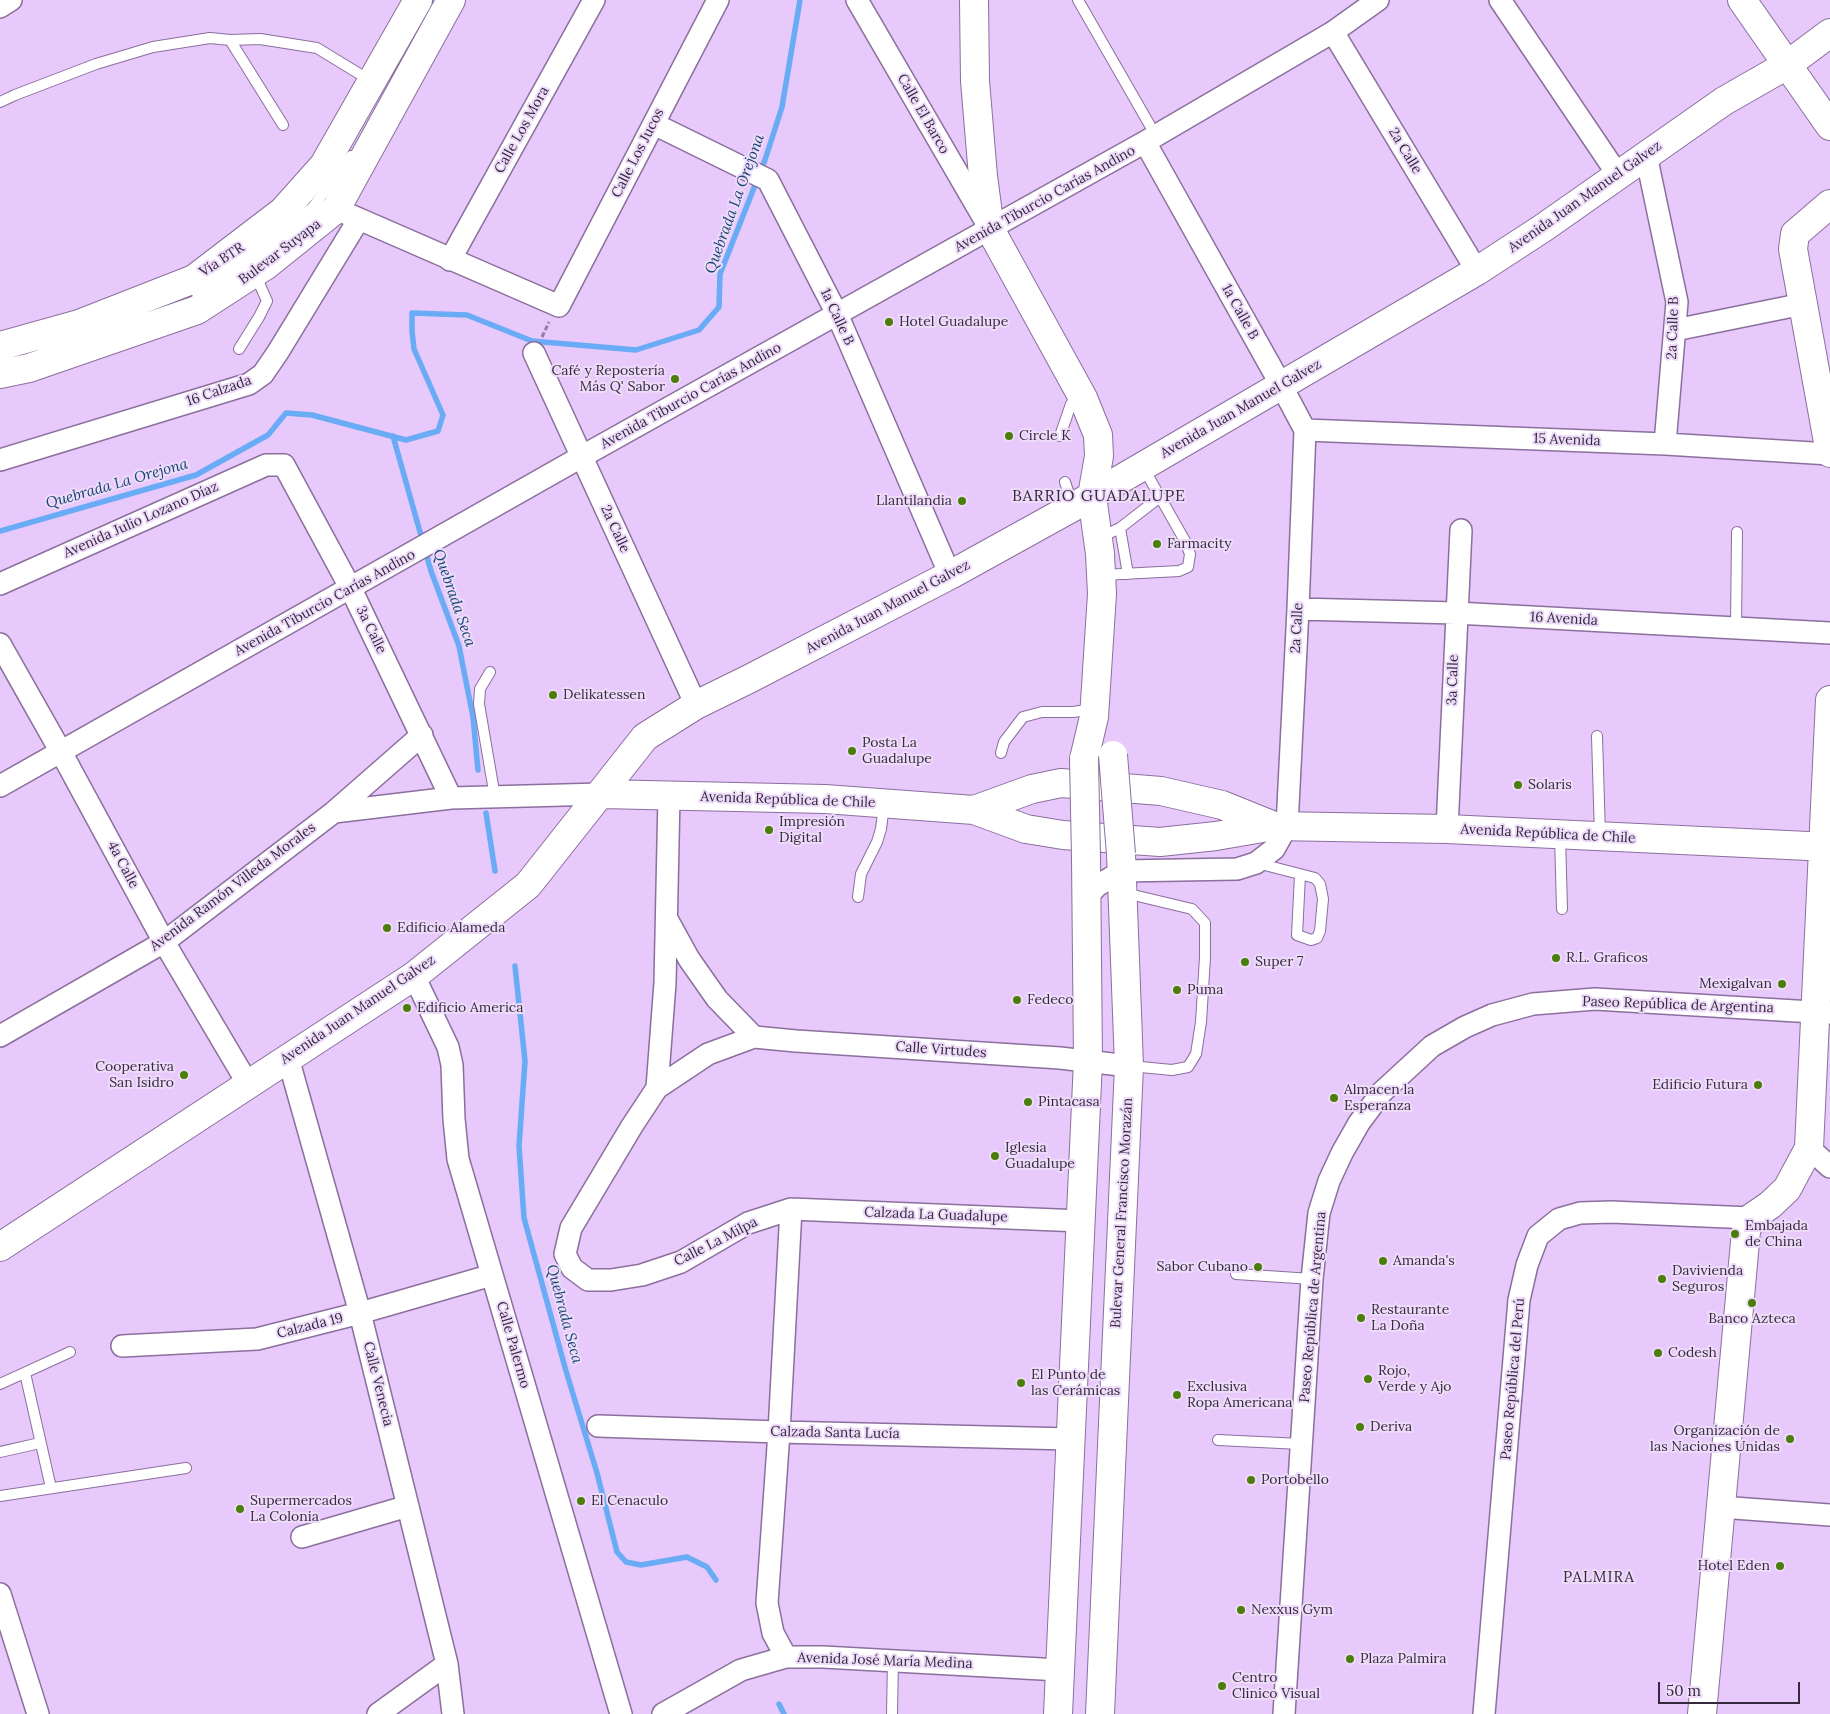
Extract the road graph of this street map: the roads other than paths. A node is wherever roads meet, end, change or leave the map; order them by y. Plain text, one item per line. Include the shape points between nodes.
1 (11, 0) edge
2 (418, 0) edge
3 (451, 0) edge
4 (594, 0) edge
5 (718, 0) edge
6 (857, 0) edge
7 (974, 0) edge
8 (1078, 0) edge
9 (1378, 0) edge
10 (1500, 0) edge
11 (1742, 0) edge
12 (0, 7) edge
13 (1333, 32) junction
14 (1830, 34) edge
15 (230, 40) junction
16 (1786, 65) junction
17 (372, 81) junction
18 (0, 102) edge
19 (654, 124) junction
20 (283, 125) dead end
21 (1830, 126) edge
22 (1150, 139) junction
23 (357, 144) dead end
24 (1646, 155) junction
25 (1618, 175) junction
26 (1830, 204) edge
27 (347, 214) junction
28 (990, 229) junction
29 (450, 260) junction
30 (1477, 271) junction
31 (254, 273) junction
32 (188, 295) dead end
33 (1803, 304) junction
34 (837, 314) junction
35 (1675, 330) junction
36 (0, 345) edge
37 (239, 349) dead end
38 (534, 353) road end
39 (0, 374) edge
40 (1281, 385) junction
41 (1083, 398) junction
42 (1305, 430) junction
43 (1060, 436) dead end
44 (1666, 444) junction
45 (1830, 453) edge
46 (581, 457) junction
47 (0, 460) edge
48 (284, 465) joint
49 (1143, 467) junction
50 (1077, 495) junction
51 (1160, 498) junction
52 (1461, 530) dead end
53 (1737, 532) dead end
54 (1109, 533) junction
55 (1128, 574) junction
56 (950, 575) junction
57 (1102, 575) junction
58 (0, 584) edge
59 (351, 589) junction
60 (1298, 609) junction
61 (1456, 613) junction
62 (1736, 628) junction
63 (1830, 633) edge
64 (0, 644) edge
65 (490, 672) dead end
66 (1830, 700) edge
67 (696, 705) junction
68 (1094, 713) junction
69 (422, 735) junction
70 (1597, 736) dead end
71 (62, 752) junction
72 (1001, 753) dead end
73 (0, 786) edge
74 (601, 794) junction
75 (669, 796) junction
76 (495, 797) junction
77 (451, 798) junction
78 (884, 804) junction
79 (974, 810) junction
80 (334, 812) junction
81 (1281, 826) junction
82 (1447, 829) junction
83 (1560, 835) junction
84 (1600, 836) junction
85 (1827, 848) edge
86 (1256, 863) junction
87 (1122, 873) junction
88 (1300, 875) junction
89 (858, 896) dead end
90 (1087, 897) junction
91 (1562, 909) dead end
92 (666, 917) junction
93 (164, 942) junction
94 (414, 976) junction
95 (1823, 1012) edge
96 (0, 1036) edge
97 (754, 1036) junction
98 (288, 1058) junction
99 (1088, 1061) junction
100 (1129, 1066) junction
101 (248, 1084) junction
102 (657, 1088) junction
103 (1809, 1148) junction
104 (1830, 1167) edge
105 (791, 1209) junction
106 (1751, 1218) junction
107 (1080, 1221) junction
108 (0, 1247) edge
109 (1236, 1274) dead end
110 (492, 1275) junction
111 (1312, 1280) junction
112 (360, 1314) junction
113 (122, 1346) dead end
114 (70, 1352) dead end
115 (25, 1373) junction
116 (0, 1384) edge
117 (598, 1426) dead end
118 (779, 1432) junction
119 (1071, 1439) junction
120 (1218, 1440) dead end
121 (40, 1443) junction
122 (1301, 1444) junction
123 (1, 1449) edge
124 (186, 1468) dead end
125 (51, 1488) junction
126 (0, 1496) edge
127 (408, 1506) junction
128 (1720, 1507) junction
129 (1830, 1515) edge
130 (302, 1537) dead end
131 (0, 1594) edge
132 (6, 1633) edge
133 (786, 1658) junction
134 (893, 1660) junction
135 (447, 1664) junction
136 (1060, 1670) junction
137 (38, 1714) edge
138 (378, 1714) edge
139 (453, 1714) edge
140 (621, 1714) edge
141 (664, 1714) edge
142 (892, 1714) edge
143 (1058, 1714) edge
144 (1100, 1714) edge
145 (1284, 1714) edge
146 (1484, 1714) edge
147 (1702, 1714) edge

1 - 12 street
2 - 17 street
3 - 27 street, Bulevar Suyapa
4 - 29 street, Calle Los Mora
5 - 19 street, Calle Los Jucos
6 - 28 street, Calle El Barco
7 - 28 street, Bulevar General Francisco Morazán via 975,81
8 - 22 lane, 1a Calle B
9 - 13 street, Avenida Tiburcio Carías Andino
10 - 25 street
11 - 16 street
13 - 22 street, Avenida Tiburcio Carías Andino
13 - 30 street, 2a Calle
14 - 16 street, Avenida Juan Manuel Galvez
15 - 17 lane via 260,39 316,48
15 - 18 lane via 210,38 153,47 96,64
15 - 20 lane
16 - 21 street
16 - 24 street, Avenida Juan Manuel Galvez via 1724,101
17 - 36 street via 324,165 283,212 194,279 79,324
19 - 29 street, Calle Los Jucos via 555,313
19 - 34 street, 1a Calle B via 768,180
22 - 28 street, Avenida Tiburcio Carías Andino
22 - 40 street, 1a Calle B
23 - 32 lane, Vía BTR via 349,160 313,207 258,252
24 - 25 street, Avenida Juan Manuel Galvez
24 - 35 street, 2a Calle B via 1677,302
25 - 30 street, Avenida Juan Manuel Galvez
26 - 33 street via 1795,234 1793,240
27 - 29 street
27 - 31 street, Bulevar Suyapa
27 - 47 street, 16 Calzada via 278,352 263,374 249,384
28 - 34 street, Avenida Tiburcio Carías Andino
28 - 41 street, Bulevar General Francisco Morazán
30 - 40 street, Avenida Juan Manuel Galvez
31 - 37 lane via 267,301
31 - 39 street, Bulevar Suyapa via 196,310 29,368
33 - 35 street
33 - 45 street
34 - 46 street, Avenida Tiburcio Carías Andino
34 - 56 street, 1a Calle B
35 - 44 street, 2a Calle B
38 - 46 street, 2a Calle
40 - 42 street, 1a Calle B
40 - 49 street, Avenida Juan Manuel Galvez
41 - 43 lane via 1071,404
41 - 50 street, Bulevar General Francisco Morazán via 1098,435 1099,456
42 - 44 street, 15 Avenida
42 - 60 street, 2a Calle
44 - 45 street, 15 Avenida
46 - 59 street, Avenida Tiburcio Carías Andino
46 - 67 street, 2a Calle
48 - 58 street, Avenida Julio Lozano Díaz via 266,464
48 - 59 street, 3a Calle
49 - 50 street, Avenida Juan Manuel Galvez
49 - 51 lane
50 - 54 street, Bulevar General Francisco Morazán
50 - 56 street, Avenida Juan Manuel Galvez
51 - 54 lane
51 - 55 lane via 1185,541 1190,554 1188,568
52 - 61 street, 3a Calle
53 - 62 lane
54 - 55 lane
54 - 57 street, Bulevar General Francisco Morazán
55 - 57 lane
56 - 67 street, Avenida Juan Manuel Galvez
57 - 68 street, Bulevar General Francisco Morazán
59 - 69 street, 3a Calle
59 - 71 street, Avenida Tiburcio Carías Andino
60 - 61 street, 16 Avenida
60 - 81 street, 2a Calle
61 - 62 street, 16 Avenida
61 - 82 street, 3a Calle
62 - 63 street, 16 Avenida
64 - 71 street, 4a Calle
65 - 76 lane via 480,689 479,704
66 - 85 street
67 - 74 street, Avenida Juan Manuel Galvez via 645,737
68 - 72 lane via 1042,712 1023,717 1004,742
68 - 87 street, Bulevar General Francisco Morazán, bridge via 1113,755
68 - 90 street, Bulevar General Francisco Morazán, bridge via 1084,759
69 - 77 street, 3a Calle
69 - 80 street, Avenida Ramón Villeda Morales
70 - 84 lane
71 - 73 street, Avenida Tiburcio Carías Andino
71 - 93 street, 4a Calle
74 - 75 street, Avenida República de Chile
74 - 76 street
74 - 94 street, Avenida Juan Manuel Galvez via 528,885
75 - 78 street, Avenida República de Chile via 825,799
75 - 92 street, Calle La Milpa
76 - 77 street
77 - 80 street
78 - 79 street, Avenida República de Chile
78 - 89 lane via 876,842 861,874
79 - 81 street, Avenida República de Chile via 1026,829 1160,842
79 - 81 street, Avenida República de Chile via 1032,789 1061,784 1162,791 1222,805
80 - 93 street, Avenida Ramón Villeda Morales
81 - 82 street, Avenida República de Chile
81 - 86 street via 1274,849
82 - 83 street, Avenida República de Chile
83 - 84 street, Avenida República de Chile
83 - 91 lane
84 - 85 street, Avenida República de Chile
85 - 95 street
86 - 87 street via 1237,869
86 - 88 lane
87 - 90 street via 1097,886
87 - 100 street, Bulevar General Francisco Morazán
87 - 100 lane via 1192,909 1205,923 1201,1022 1196,1054 1188,1067 1172,1070
88 - 88 lane via 1315,878 1320,884 1323,899 1320,931 1317,938 1311,940 1296,935
90 - 99 street, Bulevar General Francisco Morazán
92 - 97 street via 689,959 717,999
92 - 102 street, Calle La Milpa
93 - 96 street, Avenida Ramón Villeda Morales
93 - 101 street, 4a Calle
94 - 98 street, Avenida Juan Manuel Galvez
94 - 110 street, Calle Palermo via 448,1047 458,1159
95 - 103 street
95 - 111 street, Paseo República de Argentina via 1595,999 1533,1004 1492,1015 1465,1027 1432,1046 1409,1066 1382,1092 1359,1124 1329,1181 1319,1213
97 - 99 street, Calle Virtudes
97 - 102 street, Calle Virtudes via 708,1054
98 - 101 street, Avenida Juan Manuel Galvez
98 - 112 street, Calle Venecia
99 - 100 street, Calle Virtudes
99 - 107 street, Bulevar General Francisco Morazán
100 - 144 street, Bulevar General Francisco Morazán
101 - 108 street, Avenida Juan Manuel Galvez
102 - 105 street, Calle La Milpa via 570,1228 566,1254 572,1268 588,1280 642,1275 681,1262 748,1223
103 - 104 street
103 - 106 street via 1787,1189
105 - 107 street, Calzada La Guadalupe
105 - 118 street
106 - 128 street via 1743,1253
106 - 146 street, Paseo República del Perú via 1580,1213 1559,1219 1538,1236 1519,1300
107 - 119 street, Bulevar General Francisco Morazán
109 - 111 lane
110 - 112 street, Calzada 19
110 - 140 street, Calle Palermo
111 - 122 street, Paseo República de Argentina
112 - 113 street, Calzada 19 via 257,1339
112 - 127 street, Calle Venecia
114 - 115 lane
115 - 116 lane
115 - 121 lane
117 - 118 street, Calzada Santa Lucía
118 - 119 street, Calzada Santa Lucía
118 - 133 street via 767,1603 773,1633
119 - 136 street, Bulevar General Francisco Morazán
120 - 122 lane
121 - 123 lane
121 - 125 lane
122 - 145 street, Paseo República de Argentina
124 - 125 lane
125 - 126 lane
127 - 130 street
127 - 135 street, Calle Venecia
128 - 129 street
128 - 147 street
131 - 132 street
132 - 137 street
133 - 134 street, Avenida José María Medina
133 - 141 street, Avenida José María Medina via 741,1670
134 - 136 street, Avenida José María Medina
134 - 142 lane
135 - 138 street
135 - 139 street, Calle Venecia
136 - 143 street, Bulevar General Francisco Morazán

